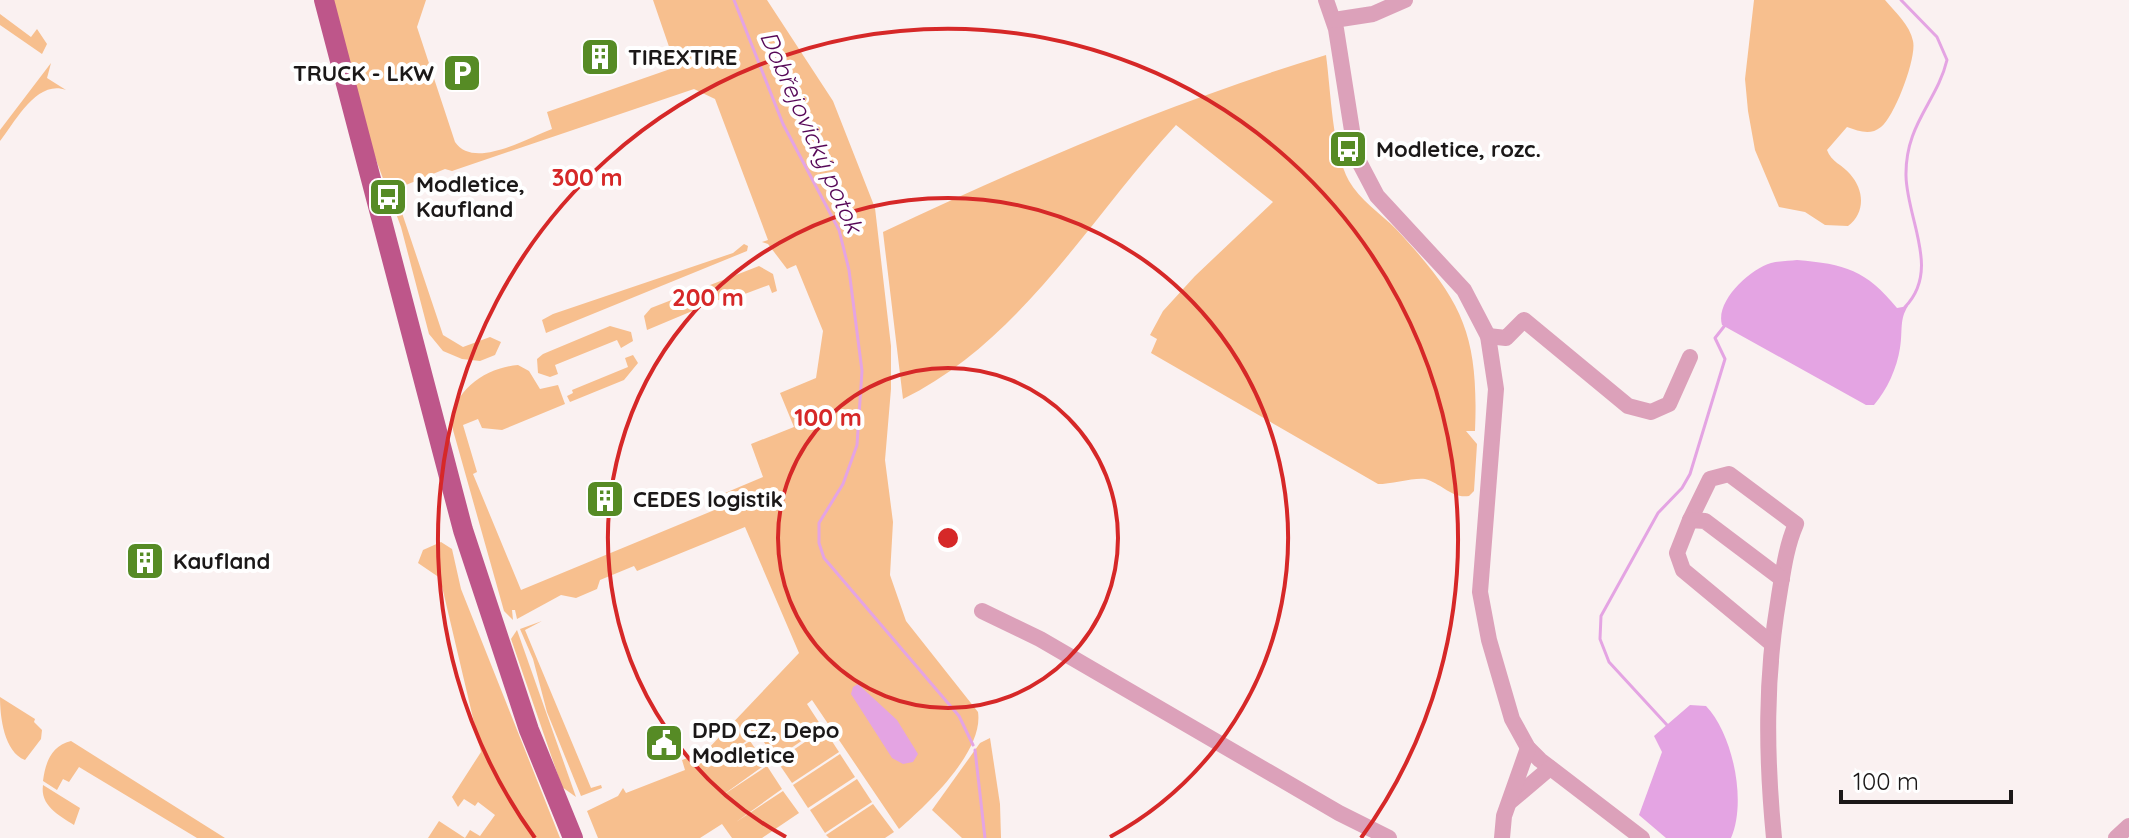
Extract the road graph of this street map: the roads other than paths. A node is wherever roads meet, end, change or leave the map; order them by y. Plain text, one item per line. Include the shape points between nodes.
1 (324, 0) edge
2 (1326, 0) edge
3 (1405, 0) edge
4 (1334, 20) junction
5 (1488, 336) junction
6 (1690, 357) dead end
7 (1690, 520) junction
8 (1782, 579) junction
9 (982, 611) dead end
10 (1771, 643) junction
11 (1528, 748) junction
12 (1550, 768) junction
13 (1510, 801) junction
14 (2129, 826) edge
15 (573, 838) edge
16 (1389, 838) edge
17 (1502, 838) edge
18 (1642, 838) edge
19 (1774, 838) edge
20 (2116, 838) edge

1 - 15 main road via 463,530 529,730
2 - 4 street
3 - 4 street via 1373,14
4 - 5 street via 1361,171 1377,196 1464,290
5 - 6 street via 1506,338 1524,320 1628,406 1651,412 1669,404
5 - 11 street via 1496,389 1480,592 1506,705
7 - 8 street via 1705,521
7 - 8 street via 1710,479 1729,474 1738,478 1796,524
7 - 10 street via 1677,553 1683,570
8 - 10 street
9 - 16 street
10 - 19 street via 1766,725
11 - 12 street
11 - 13 street
12 - 13 street
12 - 18 street
13 - 17 street
14 - 20 street

